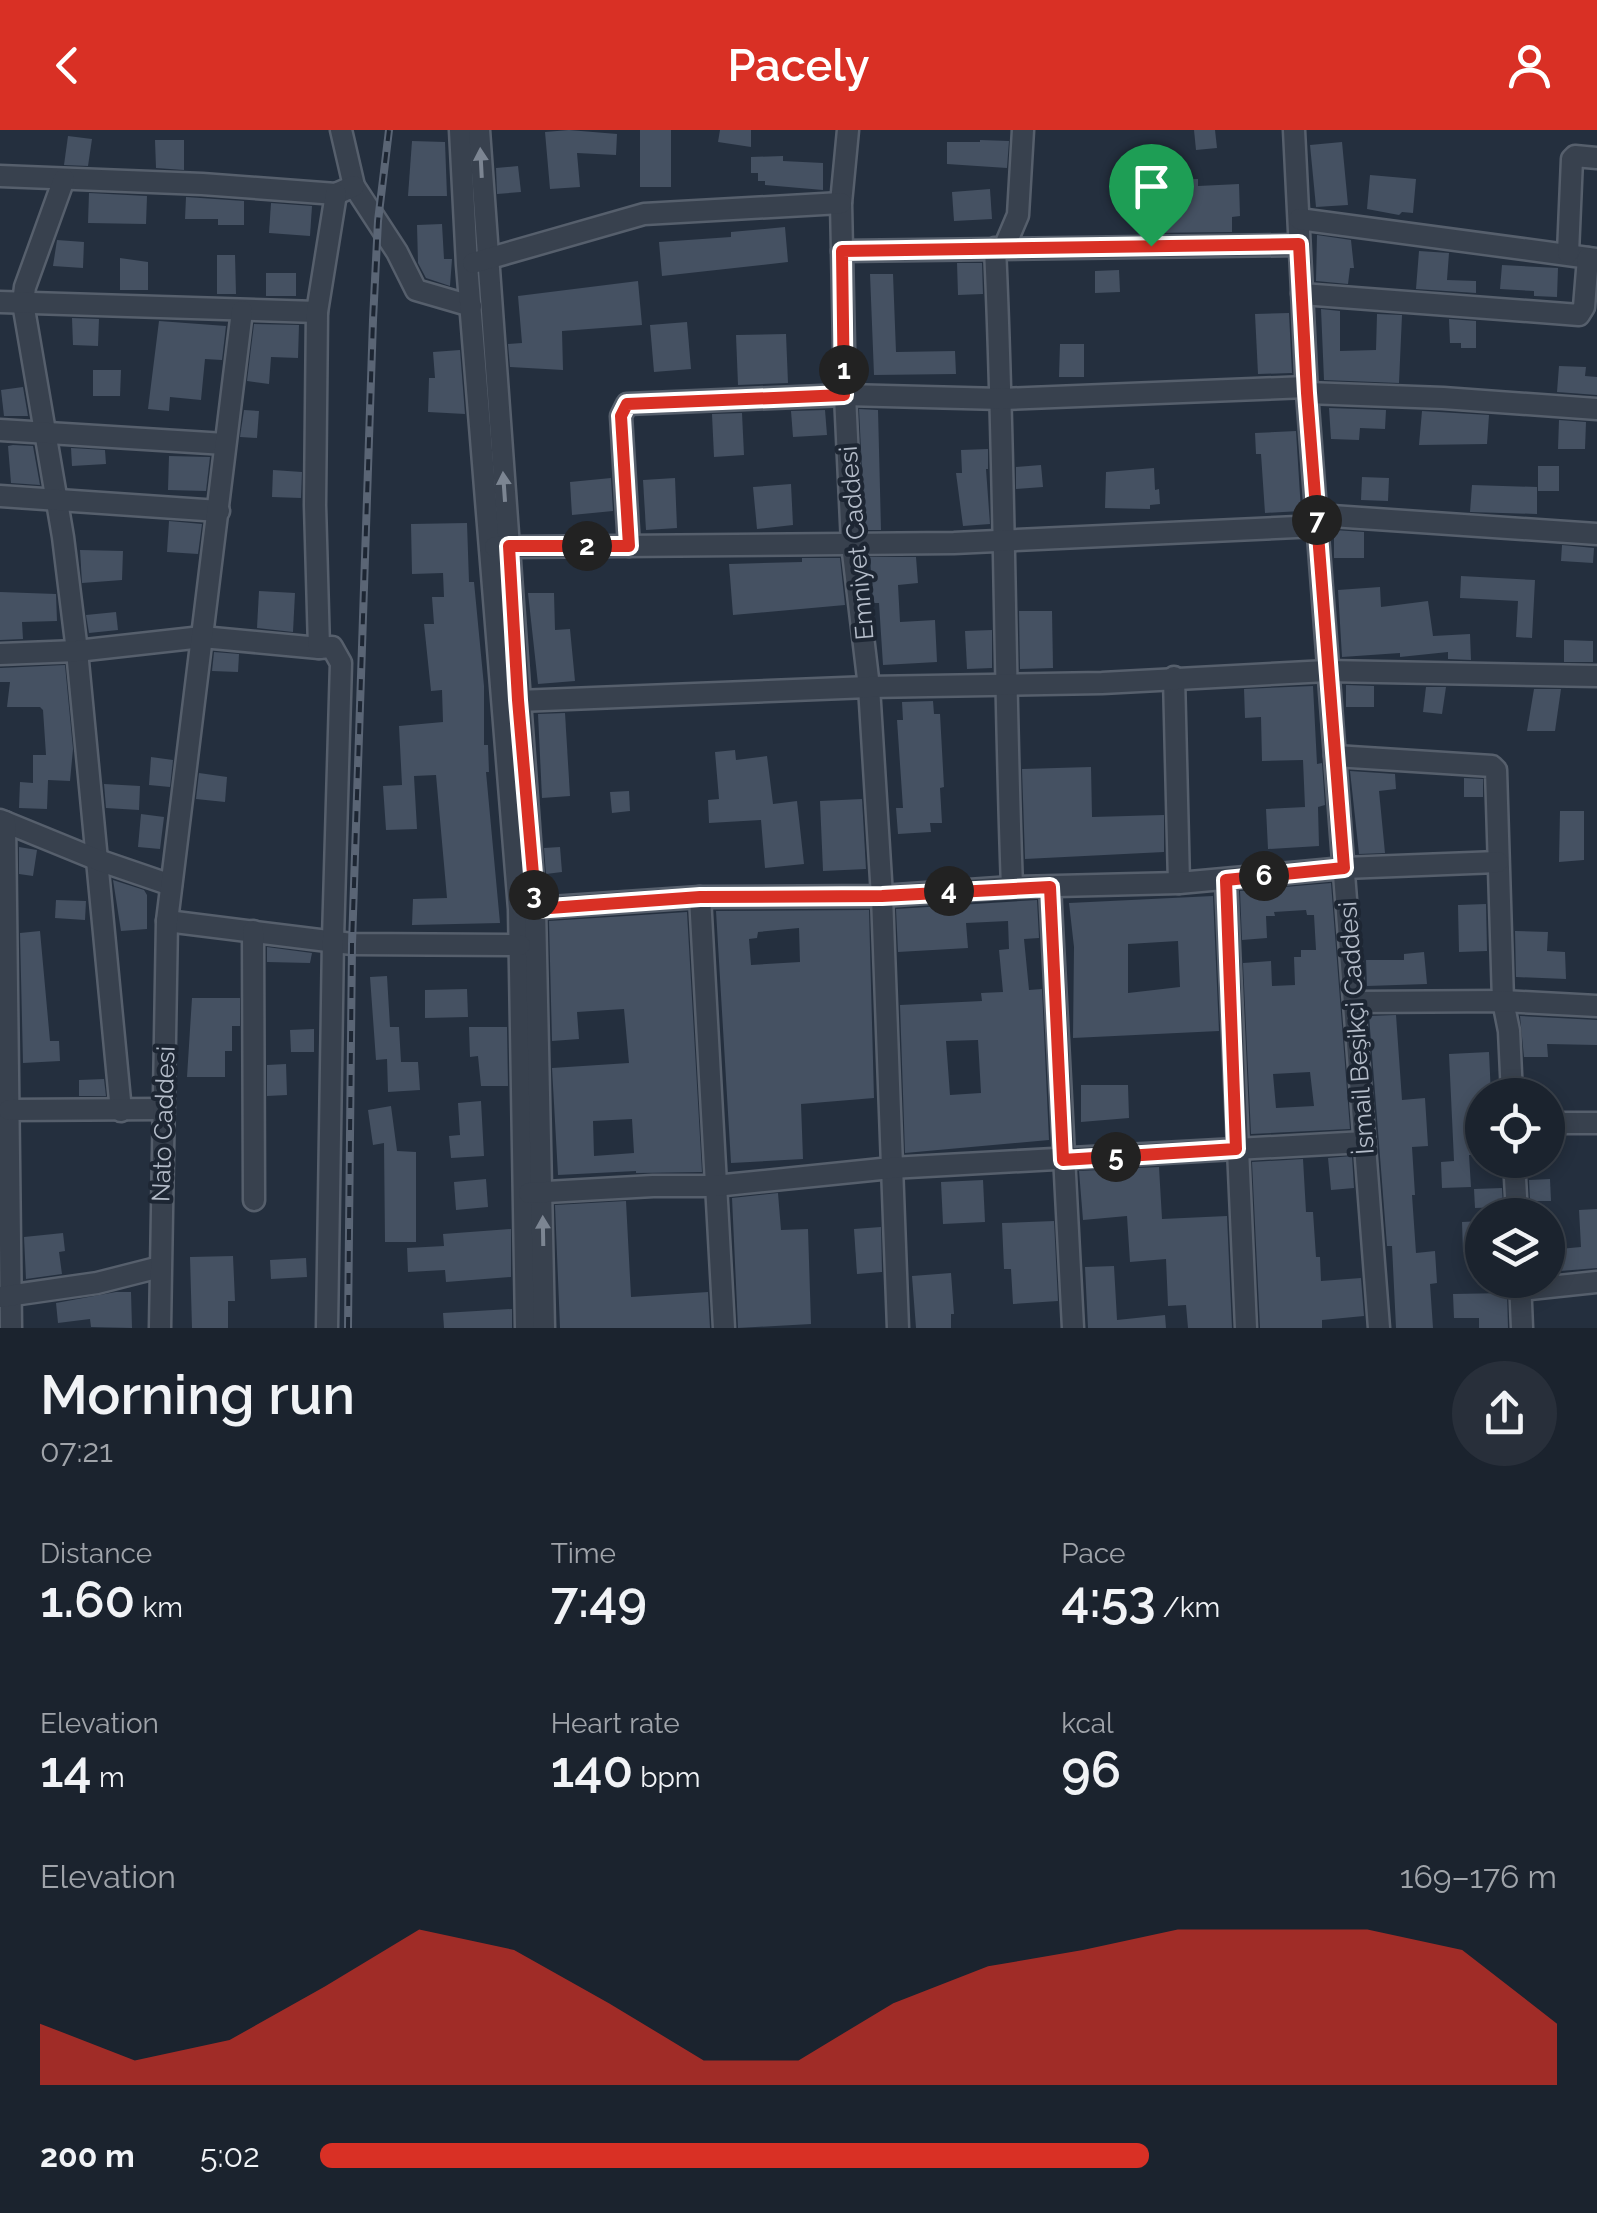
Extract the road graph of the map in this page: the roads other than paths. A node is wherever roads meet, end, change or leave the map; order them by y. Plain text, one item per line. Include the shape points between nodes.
1 (341, 130) edge
2 (460, 130) edge
3 (479, 130) edge
4 (848, 130) edge
5 (1023, 130) edge
6 (1294, 130) edge
7 (1597, 158) edge
8 (0, 176) edge
9 (64, 179) junction
10 (345, 190) junction
11 (841, 204) junction
12 (1299, 219) junction
13 (1299, 244) junction
14 (999, 248) junction
15 (842, 251) junction
16 (1584, 257) edge
17 (476, 263) junction
18 (1302, 294) junction
19 (0, 302) edge
20 (23, 303) junction
21 (471, 306) junction
22 (242, 311) junction
23 (317, 312) junction
24 (1307, 390) junction
25 (844, 395) junction
26 (1002, 398) junction
27 (1597, 409) edge
28 (0, 430) edge
29 (44, 432) junction
30 (225, 444) junction
31 (0, 496) edge
32 (55, 498) junction
33 (219, 510) junction
34 (1317, 520) junction
35 (1597, 534) edge
36 (1004, 540) junction
37 (852, 544) junction
38 (629, 546) junction
39 (500, 547) junction
40 (202, 637) junction
41 (318, 648) junction
42 (77, 651) junction
43 (0, 654) edge
44 (1327, 670) junction
45 (1597, 676) edge
46 (1174, 678) junction
47 (1004, 684) junction
48 (869, 687) junction
49 (518, 700) junction
50 (1335, 756) junction
51 (3, 821) edge
52 (98, 860) junction
53 (1498, 862) junction
54 (1344, 868) junction
55 (1226, 880) junction
56 (1179, 883) junction
57 (171, 886) junction
58 (1012, 887) junction
59 (1050, 887) junction
60 (882, 896) junction
61 (700, 897) junction
62 (527, 909) junction
63 (167, 921) junction
64 (253, 931) junction
65 (332, 939) junction
66 (520, 945) junction
67 (1503, 1001) junction
68 (1356, 1002) junction
69 (1597, 1006) edge
70 (4, 1073) edge
71 (1511, 1078) edge
72 (163, 1109) junction
73 (9, 1110) junction
74 (121, 1112) junction
75 (1565, 1123) edge
76 (1597, 1123) edge
77 (1365, 1142) junction
78 (4, 1146) edge
79 (1236, 1149) junction
80 (1063, 1160) junction
81 (891, 1168) junction
82 (715, 1186) junction
83 (532, 1192) junction
84 (254, 1200) dead end
85 (160, 1267) junction
86 (1597, 1282) edge
87 (1565, 1283) edge
88 (5, 1296) edge
89 (1521, 1298) edge
90 (10, 1328) edge
91 (160, 1328) edge
92 (327, 1328) edge
93 (526, 1328) edge
94 (544, 1328) edge
95 (724, 1328) edge
96 (898, 1328) edge
97 (1073, 1328) edge
98 (1246, 1328) edge
99 (1379, 1328) edge
100 (1522, 1328) edge

1 - 10 street
2 - 17 street
17 -> 3 street
4 - 11 street, Emniyet Caddesi
5 - 14 street via 1018,215
6 - 12 street, İsmail Beşikçi Caddesi
7 - 16 street via 1572,159
8 - 9 street
9 - 10 street
9 - 20 street
10 - 21 street via 397,252 416,290
10 - 23 street
11 - 15 street, Emniyet Caddesi
11 - 17 street via 644,214
12 - 13 street, İsmail Beşikçi Caddesi
12 - 16 street
13 - 14 street
13 - 18 street, İsmail Beşikçi Caddesi
14 - 15 street
14 - 26 street
15 - 25 street, Emniyet Caddesi
16 - 18 street via 1579,316
17 - 21 street
39 -> 17 street
18 - 24 street, İsmail Beşikçi Caddesi
19 - 20 street
20 - 22 street
20 - 29 street
21 - 39 street
22 - 23 street
22 - 30 street, Nato Caddesi
23 - 41 street
24 - 26 street
24 - 27 street
24 - 34 street, İsmail Beşikçi Caddesi
25 - 26 street
25 - 37 street, Emniyet Caddesi
25 - 38 street via 627,404 621,416
26 - 36 street
28 - 29 street
29 - 30 street
29 - 32 street
30 - 33 street, Nato Caddesi
31 - 32 street
32 - 33 street
32 - 42 street
33 - 40 street, Nato Caddesi
34 - 35 street
34 - 36 street
34 - 44 street, İsmail Beşikçi Caddesi
36 - 37 street
36 - 47 street
37 - 38 street
37 - 48 street, Emniyet Caddesi
38 - 39 street
39 - 49 street
39 - 62 street
40 - 41 street
40 - 42 street
40 - 57 street, Nato Caddesi
41 - 65 street via 332,647 341,663
42 - 43 street
42 - 52 street
44 - 45 street
44 - 46 street
44 - 50 street, İsmail Beşikçi Caddesi
46 - 47 street
46 - 56 street
47 - 48 street
47 - 58 street
48 - 49 street
48 - 60 street, Emniyet Caddesi
49 - 62 street
50 - 53 street via 1492,766
50 - 54 street, İsmail Beşikçi Caddesi
51 - 52 street
51 - 70 street
52 - 57 street
52 - 74 street
53 - 54 street
53 - 67 street
54 - 55 street
54 - 68 street, İsmail Beşikçi Caddesi
55 - 56 street
55 - 79 street
56 - 59 street
57 - 63 street, Nato Caddesi
58 - 59 street
58 - 60 street
59 - 80 street
60 - 61 street
60 - 81 street, Emniyet Caddesi
61 - 62 street
61 - 82 street
62 - 66 street
62 - 83 street
63 - 64 street
63 - 72 street, Nato Caddesi
64 - 65 street
64 - 84 street
65 - 66 street
65 - 92 street
66 - 83 street
67 - 68 street
67 - 69 street
67 - 71 street
68 - 77 street, İsmail Beşikçi Caddesi
70 - 73 street
72 - 74 street
72 - 85 street, Nato Caddesi
73 - 74 street
73 - 78 street
75 - 76 street
77 - 79 street
77 - 99 street, İsmail Beşikçi Caddesi
78 - 88 street
79 - 80 street
79 - 98 street
80 - 81 street
80 - 97 street
81 - 82 street
81 - 96 street, Emniyet Caddesi
82 - 83 street
82 - 95 street
83 - 93 street
94 -> 83 street
85 - 88 street
85 - 91 street, Nato Caddesi
86 - 87 street
88 - 90 street
89 - 100 street

